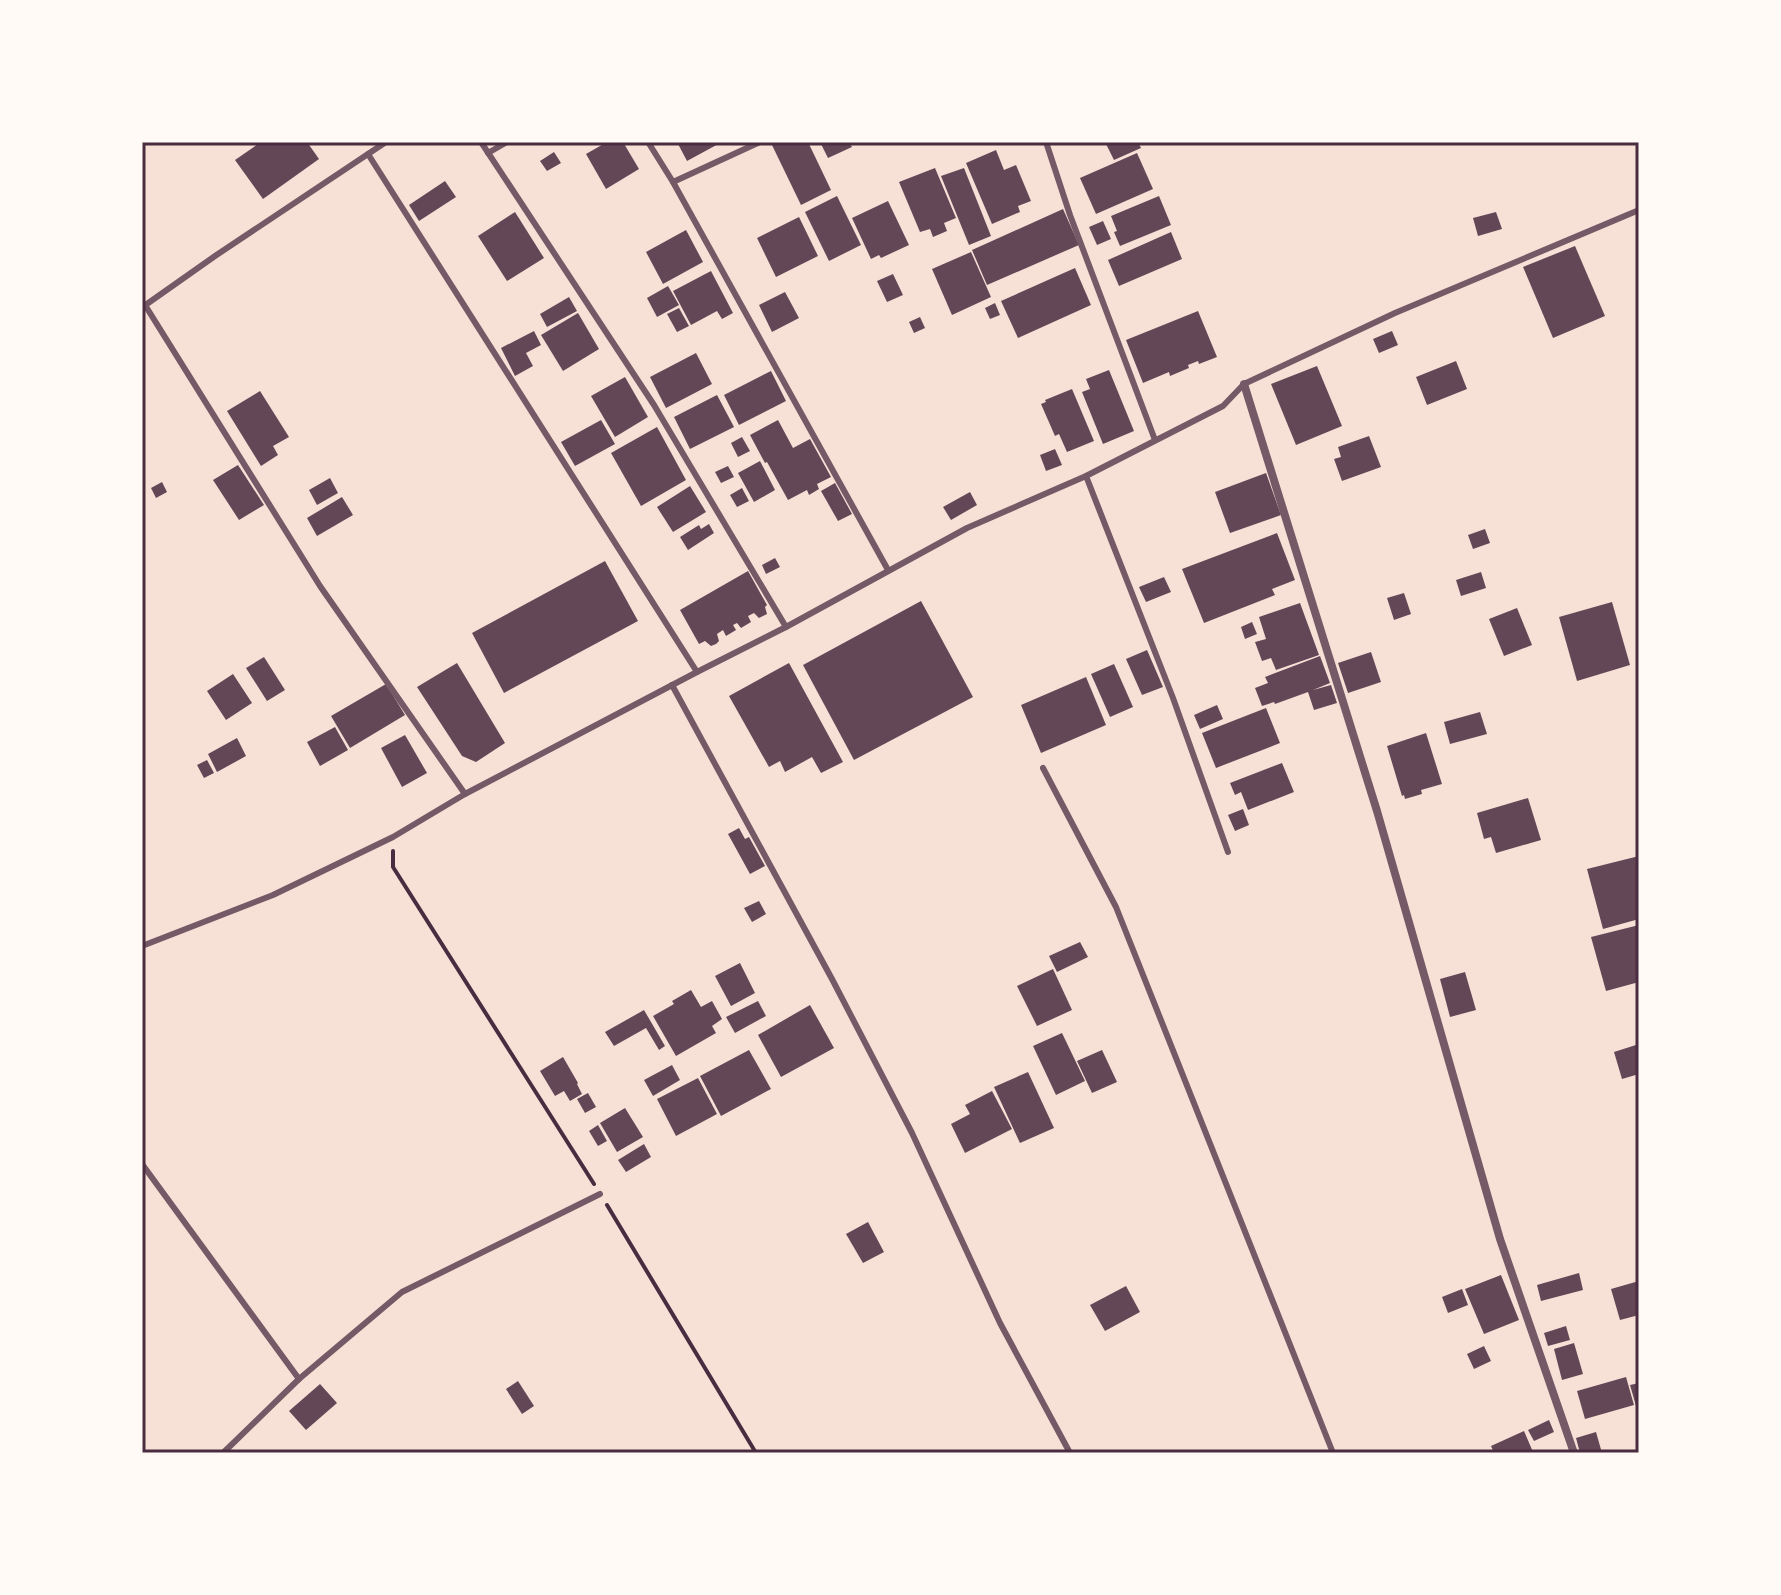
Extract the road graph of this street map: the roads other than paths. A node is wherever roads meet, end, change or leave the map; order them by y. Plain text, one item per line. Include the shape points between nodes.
1 (386, 142) edge
2 (481, 142) edge
3 (507, 142) edge
4 (648, 142) edge
5 (760, 142) edge
6 (1046, 142) edge
7 (488, 153) junction
8 (368, 154) junction
9 (673, 182) junction
10 (1639, 210) edge
11 (144, 307) edge
12 (1244, 384) junction
13 (1155, 440) junction
14 (1086, 476) junction
15 (888, 570) junction
16 (786, 627) junction
17 (697, 672) junction
18 (672, 685) junction
19 (1043, 768) dead end
20 (465, 794) junction
21 (1228, 852) dead end
22 (142, 946) edge
23 (142, 1164) edge
24 (600, 1194) road end
25 (299, 1379) junction
26 (223, 1453) edge
27 (1070, 1453) edge
28 (1333, 1453) edge
29 (1574, 1453) edge

1 - 8 lane
2 - 7 lane
3 - 7 lane
4 - 9 lane
5 - 9 lane
6 - 13 lane
7 - 16 lane via 654,405
8 - 11 lane
8 - 17 lane
9 - 15 lane
10 - 12 lane via 1395,313
11 - 20 lane via 320,586
12 - 13 lane via 1223,406
12 - 29 street via 1377,811 1500,1239
13 - 14 lane
14 - 15 lane via 967,528
14 - 21 lane
15 - 16 lane
16 - 17 lane
17 - 18 lane
18 - 20 lane
18 - 27 lane via 832,979 1000,1323
19 - 28 lane via 1116,907
20 - 22 lane via 393,837 273,895
23 - 25 lane
24 - 25 lane via 402,1292
25 - 26 lane

